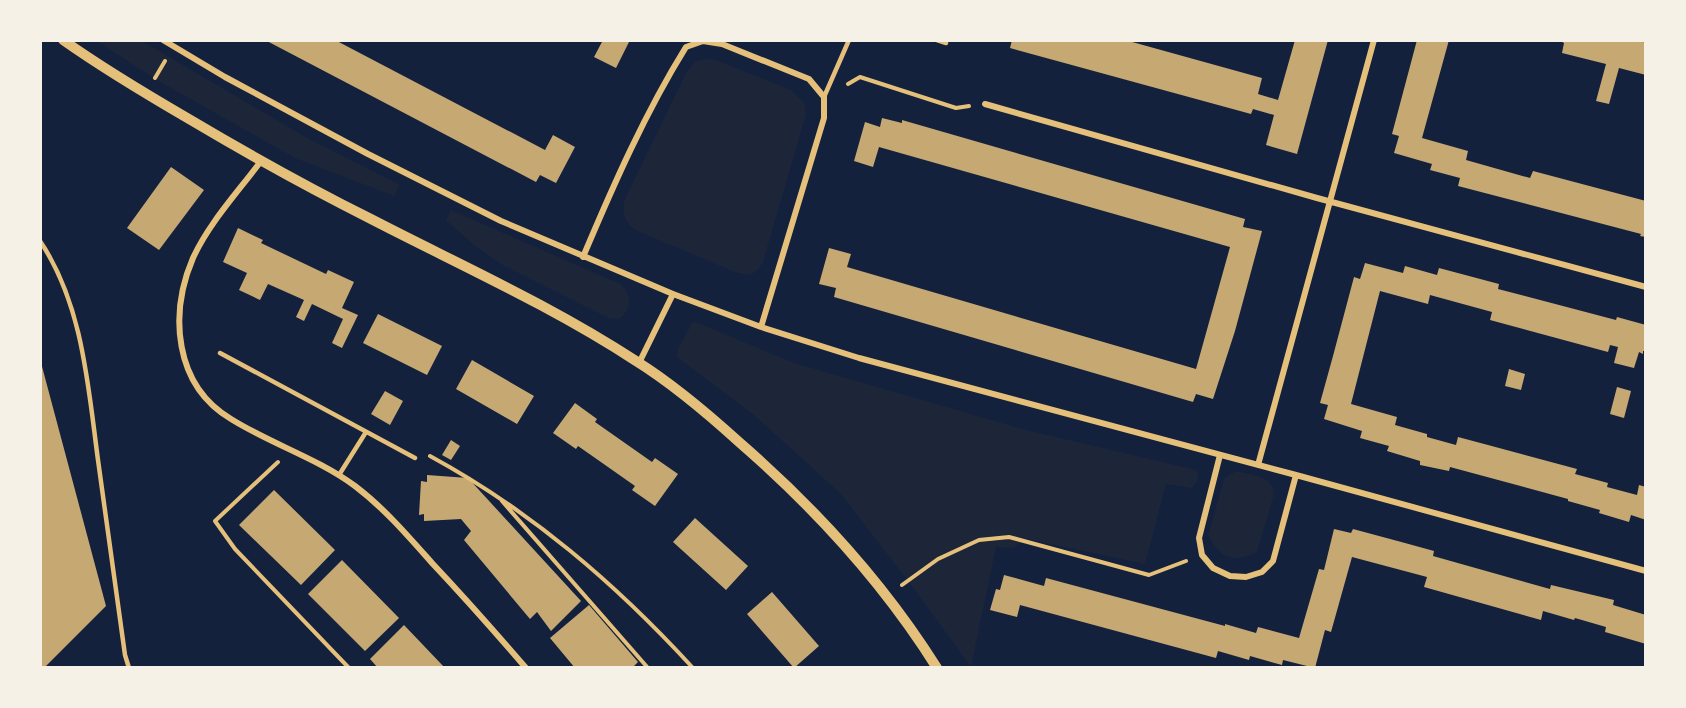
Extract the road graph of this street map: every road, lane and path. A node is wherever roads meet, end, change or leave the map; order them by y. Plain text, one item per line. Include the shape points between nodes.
1 (63, 40) edge
2 (163, 40) edge
3 (849, 40) edge
4 (938, 40) edge
5 (1374, 40) edge
6 (703, 41) edge
7 (946, 44) dead end
8 (173, 47) junction
9 (145, 94) junction
10 (824, 97) junction
11 (985, 104) joint
12 (261, 161) junction
13 (1331, 202) junction
14 (40, 241) edge
15 (583, 257) junction
16 (1646, 287) edge
17 (673, 294) junction
18 (761, 327) junction
19 (220, 353) dead end
20 (639, 363) junction
21 (366, 432) junction
22 (291, 450) junction
23 (1220, 455) junction
24 (415, 458) joint
25 (1258, 465) junction
26 (339, 475) junction
27 (1296, 475) junction
28 (498, 496) junction
29 (1202, 555) junction
30 (1646, 572) edge
31 (887, 596) junction
32 (129, 668) edge
33 (349, 668) edge
34 (526, 668) edge
35 (648, 668) edge
36 (693, 668) edge
37 (937, 668) edge

1 - 9 street
2 - 8 street
3 - 10 lane
4 - 7 lane
5 - 13 street
6 - 10 street via 722,44 809,79
6 - 15 street via 686,47 674,66
8 - 9 path
8 - 15 street via 368,154
9 - 12 street
10 - 11 path via 860,77 956,108
10 - 18 street via 824,118
11 - 13 street
12 - 20 street via 534,301
12 - 22 street via 194,257 181,294 178,330 184,361 196,387 211,404 230,419
13 - 16 street
13 - 25 street
14 - 32 lane via 71,303 85,369
15 - 17 street
17 - 18 street
17 - 20 street
18 - 23 street via 859,358
19 - 21 lane
20 - 31 street via 705,412 768,467 831,530
21 - 24 lane
21 - 26 lane
22 - 26 street
22 - 33 path via 215,521 234,549
23 - 25 street
23 - 29 street via 1199,538
24 - 28 path via 428,455
25 - 27 street
26 - 34 street via 389,515
27 - 29 street via 1273,561 1262,572 1230,576 1213,568
27 - 30 street
28 - 35 path
28 - 36 path via 589,565 648,618
29 - 31 path via 1149,575 1009,537 979,540 938,559
31 - 37 street

